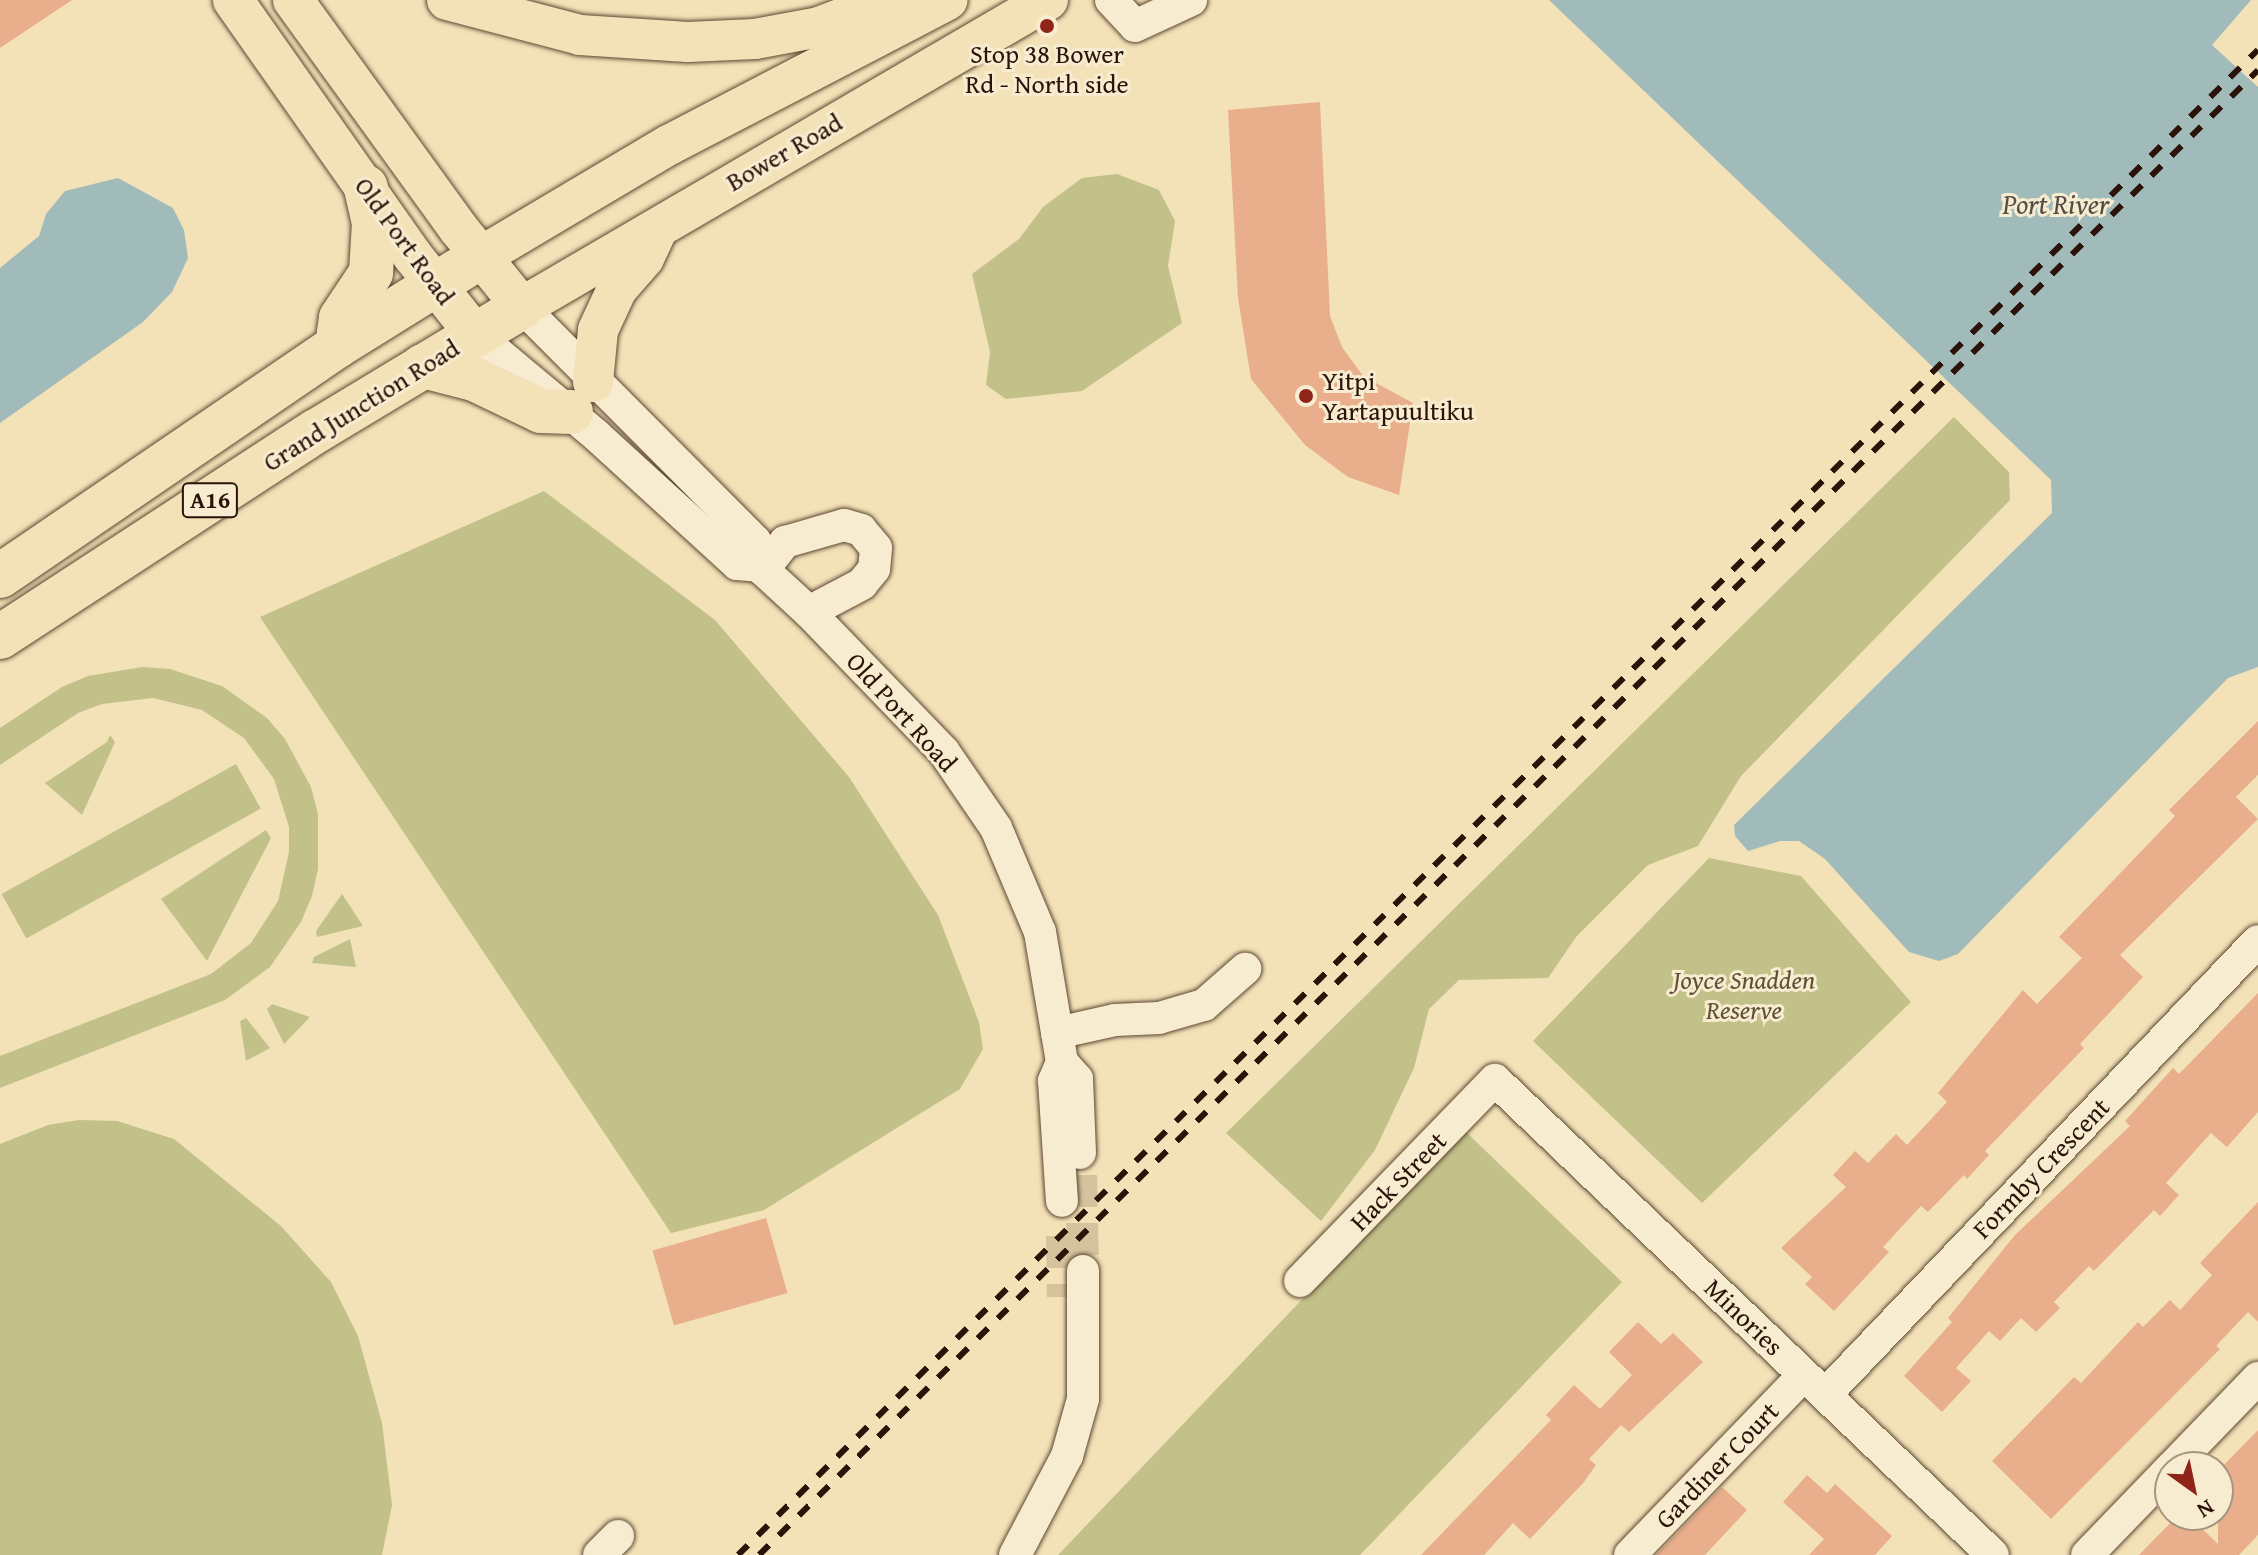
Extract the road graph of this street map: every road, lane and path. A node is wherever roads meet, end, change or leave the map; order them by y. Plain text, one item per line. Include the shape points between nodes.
1 (233, 0) edge
2 (293, 0) edge
3 (447, 0) edge
4 (890, 0) edge
5 (948, 0) edge
6 (1048, 0) edge
7 (1111, 0) edge
8 (1191, 0) edge
9 (366, 187) junction
10 (659, 224) junction
11 (480, 257) junction
12 (435, 287) junction
13 (522, 307) junction
14 (474, 333) junction
15 (337, 346) junction
16 (423, 366) junction
17 (582, 397) junction
18 (761, 568) junction
19 (0, 576) edge
20 (809, 612) junction
21 (0, 637) edge
22 (2258, 941) edge
23 (1245, 969) dead end
24 (1059, 1048) junction
25 (1495, 1080) joint
26 (1081, 1175) tunnel mouth
27 (1062, 1201) tunnel mouth
28 (1083, 1271) tunnel mouth
29 (1300, 1281) dead end
30 (1063, 1297) tunnel mouth
31 (2258, 1378) edge
32 (1814, 1385) junction
33 (2187, 1451) edge
34 (2154, 1486) edge
35 (1041, 1511) junction
36 (1015, 1555) edge
37 (1630, 1555) edge
38 (1993, 1555) edge
39 (2087, 1555) edge

1 - 9 main road, Old Port Road
2 - 11 main road, Old Port Road
3 - 4 main road via 580,35 688,42 755,39 819,27
5 - 11 main road, A16 via 669,145
6 - 10 main road, Bower Road / A16
7 - 8 street via 1135,26
9 - 12 main road, Old Port Road
9 - 15 highway via 374,223 371,273 341,318
10 - 13 main road, Bower Road / A16
10 - 17 main road via 598,330
11 - 12 highway, A16
11 - 13 main road, Old Port Road
12 - 14 main road, Old Port Road
12 - 15 highway, A16
13 - 14 highway, Grand Junction Road / A16
13 - 17 street, Old Port Road
14 - 16 highway, Grand Junction Road / A16
14 - 17 street, Old Port Road
15 - 19 highway, A16
16 - 17 highway via 474,379 541,411
16 - 21 highway, Grand Junction Road / A16
17 - 18 street, Old Port Road via 737,564
18 - 20 street, Old Port Road
18 - 20 street via 785,542 844,525 861,530 876,548 874,569 862,584
20 - 24 street, Old Port Road via 944,752 996,828 1040,932
22 - 32 street, Formby Crescent
23 - 24 street via 1204,1005 1159,1018 1115,1020
24 - 26 street, Old Port Road via 1077,1079
24 - 27 street, Old Port Road via 1054,1081
25 - 29 street, Hack Street
25 - 32 street, Minories
28 - 35 street via 1083,1399 1067,1456
30 - 35 street via 1062,1401
31 - 33 street
32 - 37 street, Gardiner Court
32 - 38 street, Minories
34 - 39 street
35 - 36 street

